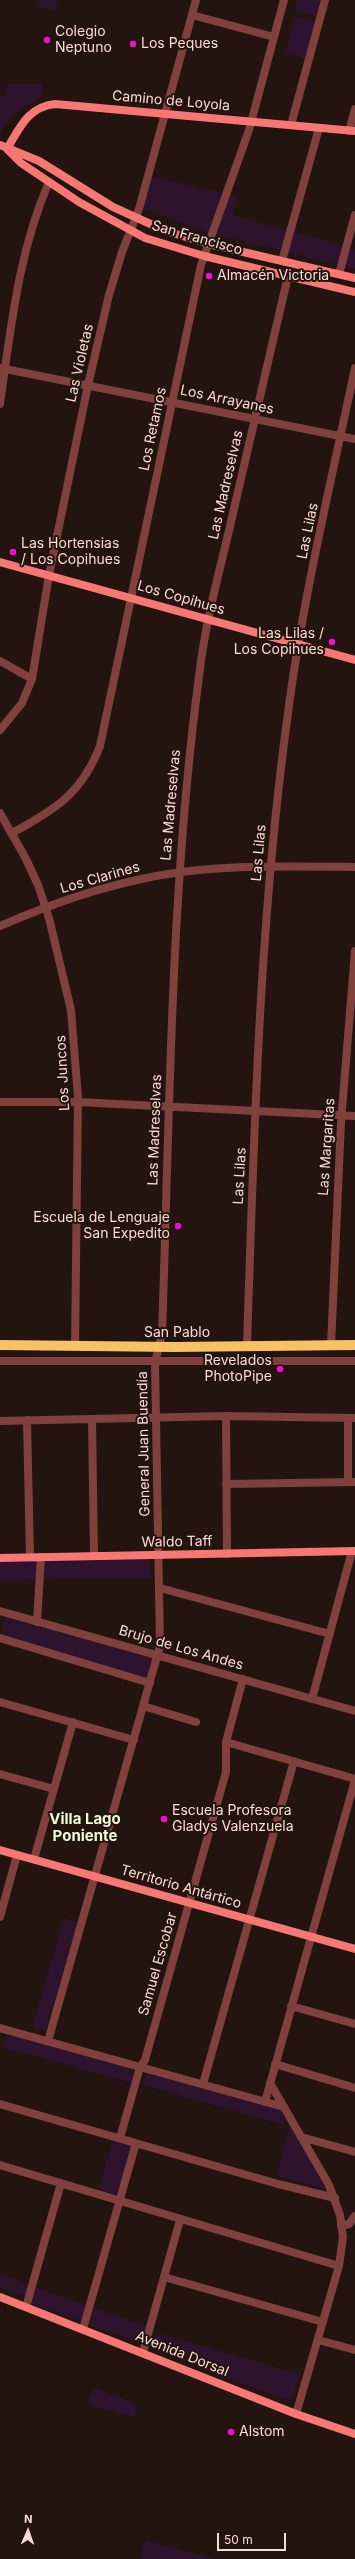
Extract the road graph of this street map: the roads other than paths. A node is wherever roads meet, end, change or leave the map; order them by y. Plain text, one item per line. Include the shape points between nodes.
1 (196, 0) edge
2 (284, 0) edge
3 (325, 0) edge
4 (192, 15) junction
5 (274, 37) junction
6 (355, 109) edge
7 (165, 114) junction
8 (251, 122) junction
9 (291, 125) junction
10 (320, 128) junction
11 (352, 131) edge
12 (3, 147) edge
13 (49, 182) junction
14 (355, 215) edge
15 (136, 218) junction
16 (129, 231) junction
17 (209, 244) junction
18 (204, 256) junction
19 (282, 261) junction
20 (339, 274) junction
21 (288, 276) junction
22 (355, 278) edge
23 (355, 292) edge
24 (355, 368) edge
25 (3, 369) edge
26 (88, 384) junction
27 (172, 401) junction
28 (0, 404) edge
29 (254, 418) junction
30 (341, 436) junction
31 (355, 439) edge
32 (0, 562) edge
33 (49, 575) junction
34 (131, 598) junction
35 (208, 620) junction
36 (298, 644) junction
37 (355, 660) edge
38 (0, 661) edge
39 (32, 679) junction
40 (0, 730) edge
41 (0, 813) edge
42 (12, 833) junction
43 (270, 867) junction
44 (355, 867) edge
45 (178, 874) junction
46 (46, 908) junction
47 (0, 926) edge
48 (355, 951) edge
49 (354, 962) edge
50 (0, 1102) edge
51 (78, 1102) junction
52 (168, 1106) junction
53 (256, 1109) junction
54 (342, 1115) junction
55 (355, 1116) edge
56 (0, 1345) edge
57 (355, 1345) edge
58 (75, 1346) junction
59 (247, 1346) junction
60 (331, 1346) junction
61 (158, 1347) junction
62 (0, 1361) edge
63 (355, 1361) edge
64 (155, 1362) junction
65 (226, 1416) junction
66 (156, 1417) junction
67 (351, 1418) edge
68 (92, 1419) junction
69 (0, 1420) edge
70 (26, 1420) junction
71 (351, 1482) edge
72 (226, 1484) junction
73 (354, 1551) edge
74 (227, 1554) junction
75 (159, 1555) junction
76 (94, 1556) junction
77 (41, 1557) junction
78 (0, 1558) edge
79 (30, 1558) junction
80 (160, 1588) junction
81 (1, 1612) edge
82 (0, 1621) edge
83 (37, 1622) junction
84 (330, 1634) junction
85 (0, 1638) edge
86 (158, 1655) junction
87 (243, 1680) junction
88 (150, 1683) junction
89 (312, 1699) junction
90 (0, 1702) edge
91 (144, 1706) junction
92 (355, 1711) edge
93 (73, 1722) junction
94 (196, 1722) dead end
95 (134, 1740) junction
96 (226, 1742) junction
97 (294, 1761) junction
98 (0, 1774) edge
99 (355, 1779) edge
100 (54, 1789) junction
101 (0, 1850) edge
102 (18, 1855) junction
103 (34, 1859) junction
104 (95, 1877) junction
105 (189, 1903) junction
106 (0, 1917) edge
107 (249, 1920) junction
108 (311, 1937) junction
109 (355, 1950) edge
110 (291, 2006) junction
111 (355, 2024) edge
112 (0, 2028) edge
113 (48, 2041) junction
114 (275, 2064) junction
115 (140, 2067) junction
116 (270, 2083) junction
117 (203, 2084) junction
118 (355, 2088) edge
119 (265, 2102) junction
120 (0, 2104) edge
121 (284, 2107) junction
122 (301, 2137) junction
123 (120, 2138) junction
124 (136, 2143) junction
125 (355, 2152) edge
126 (0, 2165) edge
127 (61, 2183) junction
128 (335, 2198) junction
129 (119, 2202) junction
130 (355, 2216) edge
131 (180, 2220) junction
132 (342, 2226) junction
133 (339, 2266) junction
134 (164, 2277) junction
135 (0, 2297) edge
136 (26, 2307) junction
137 (323, 2322) junction
138 (83, 2329) junction
139 (318, 2340) junction
140 (355, 2350) edge
141 (144, 2352) junction
142 (296, 2414) junction
143 (355, 2434) edge

1 - 4 street, Las Violetas
2 - 5 street, Los Retamos
3 - 9 street
4 - 5 street
4 - 7 street, Las Violetas
5 - 8 street, Los Retamos
6 - 11 street
7 - 8 street, Camino de Loyola
7 - 12 street, Camino de Loyola via 48,105 27,115
7 - 15 street, Las Violetas
8 - 9 street, Camino de Loyola
8 - 17 street, Los Retamos
9 - 10 street, Camino de Loyola
10 - 11 street, Camino de Loyola
10 - 19 street
12 - 13 street, San Francisco
12 - 15 street, San Francisco via 38,160 100,200
13 - 16 street, San Francisco
13 - 25 street via 35,217 22,262
14 - 20 street
15 - 16 street, Las Violetas
15 - 17 street, San Francisco via 166,231
16 - 18 street, San Francisco via 161,244
16 - 26 street, Las Violetas via 110,289
17 - 18 street, Los Retamos
17 - 19 street, San Francisco
18 - 21 street, San Francisco
18 - 27 street, Los Retamos
19 - 20 street, San Francisco
20 - 22 street, San Francisco
21 - 23 street, San Francisco
21 - 29 street, Las Madreselvas
24 - 30 street, Las Lilas
25 - 26 street, Los Arrayanes
25 - 28 street
26 - 27 street, Los Arrayanes
26 - 33 street, Las Violetas
27 - 29 street, Los Arrayanes
27 - 34 street, Los Retamos
29 - 30 street, Los Arrayanes
29 - 35 street, Las Madreselvas
30 - 31 street, Los Arrayanes
30 - 36 street, Las Lilas
32 - 33 street, Los Copihues
33 - 34 street, Los Copihues
33 - 39 street, Las Violetas
34 - 35 street, Los Copihues
34 - 42 street, Los Retamos via 104,732 90,768 79,786 66,799
35 - 36 street, Los Copihues
35 - 45 street, Las Madreselvas via 192,727
36 - 37 street, Los Copihues
36 - 43 street, Las Lilas
38 - 39 street
39 - 40 street, Las Violetas via 22,703
41 - 42 street, Los Juncos
42 - 46 street, Los Juncos via 33,872
43 - 44 street, Los Clarines
43 - 45 street, Los Clarines
43 - 53 street, Las Lilas
45 - 46 street, Los Clarines via 120,884
45 - 52 street, Las Madreselvas
46 - 47 street, Los Clarines
46 - 51 street, Los Juncos via 71,1010 77,1061
48 - 49 street, Las Margaritas
49 - 54 street, Las Margaritas
50 - 51 street
51 - 52 street
51 - 58 street, Los Juncos
52 - 53 street
52 - 61 street, Las Madreselvas via 162,1329
53 - 54 street
53 - 59 street, Las Lilas
54 - 55 street
54 - 60 street, Las Margaritas
56 - 58 main road, San Pablo
57 - 60 main road, San Pablo
58 - 61 main road, San Pablo
59 - 60 main road, San Pablo
59 - 61 main road, San Pablo
61 - 64 street, General Juan Buendía
62 - 64 street
63 - 64 street
64 - 66 street, General Juan Buendía
65 - 66 street
65 - 67 street
65 - 72 street
66 - 68 street
66 - 75 street, General Juan Buendía
67 - 71 street
68 - 70 street
68 - 76 street
69 - 70 street
70 - 79 street
71 - 72 street
72 - 74 street
73 - 74 street, Waldo Taff
73 - 84 street
74 - 75 street, Waldo Taff
75 - 76 street, Waldo Taff
75 - 80 street, General Juan Buendía
76 - 77 street, Waldo Taff
77 - 79 street, Waldo Taff
77 - 83 street
78 - 79 street, Waldo Taff
80 - 84 street
80 - 86 street, General Juan Buendía via 161,1639
81 - 82 street
81 - 83 street, Brujo de Los Andes
83 - 86 street, Brujo de Los Andes
84 - 89 street
85 - 88 street
86 - 87 street, Brujo de Los Andes
86 - 88 street, General Juan Buendía
87 - 89 street, Brujo de Los Andes
87 - 96 street, Samuel Escobar
88 - 91 street, General Juan Buendía
89 - 92 street, Brujo de Los Andes
90 - 93 street
91 - 94 street
91 - 95 street, General Juan Buendía
93 - 95 street
93 - 100 street
95 - 104 street, General Juan Buendía
96 - 97 street
96 - 105 street, Samuel Escobar via 226,1772
97 - 99 street
97 - 107 street
98 - 100 street
99 - 108 street
100 - 103 street
101 - 102 street, Territorio Antártico
102 - 103 street, Territorio Antártico
102 - 106 street
103 - 104 street, Territorio Antártico
104 - 105 street, Territorio Antártico
104 - 113 street, General Juan Buendía
105 - 107 street, Territorio Antártico
105 - 115 street, Samuel Escobar via 145,2060
107 - 108 street, Territorio Antártico
107 - 117 street
108 - 109 street, Territorio Antártico
108 - 110 street
110 - 111 street
110 - 114 street
112 - 113 street
113 - 115 street
114 - 116 street
114 - 118 street
115 - 117 street
115 - 123 street, Samuel Escobar
116 - 119 street
116 - 121 street
117 - 119 street
119 - 121 street
120 - 123 street
121 - 122 street
122 - 125 street
122 - 128 street via 324,2174
123 - 124 street
124 - 128 street
124 - 129 street
126 - 127 street
127 - 129 street
127 - 136 street
128 - 132 street
129 - 131 street
129 - 138 street
130 - 132 street via 349,2224
131 - 133 street
131 - 134 street
132 - 133 street
133 - 137 street
134 - 137 street
134 - 141 street
135 - 136 street, Avenida Dorsal
136 - 138 street, Avenida Dorsal
137 - 139 street
138 - 141 street, Avenida Dorsal
139 - 140 street
139 - 142 street
141 - 142 street, Avenida Dorsal
142 - 143 street, Avenida Dorsal

